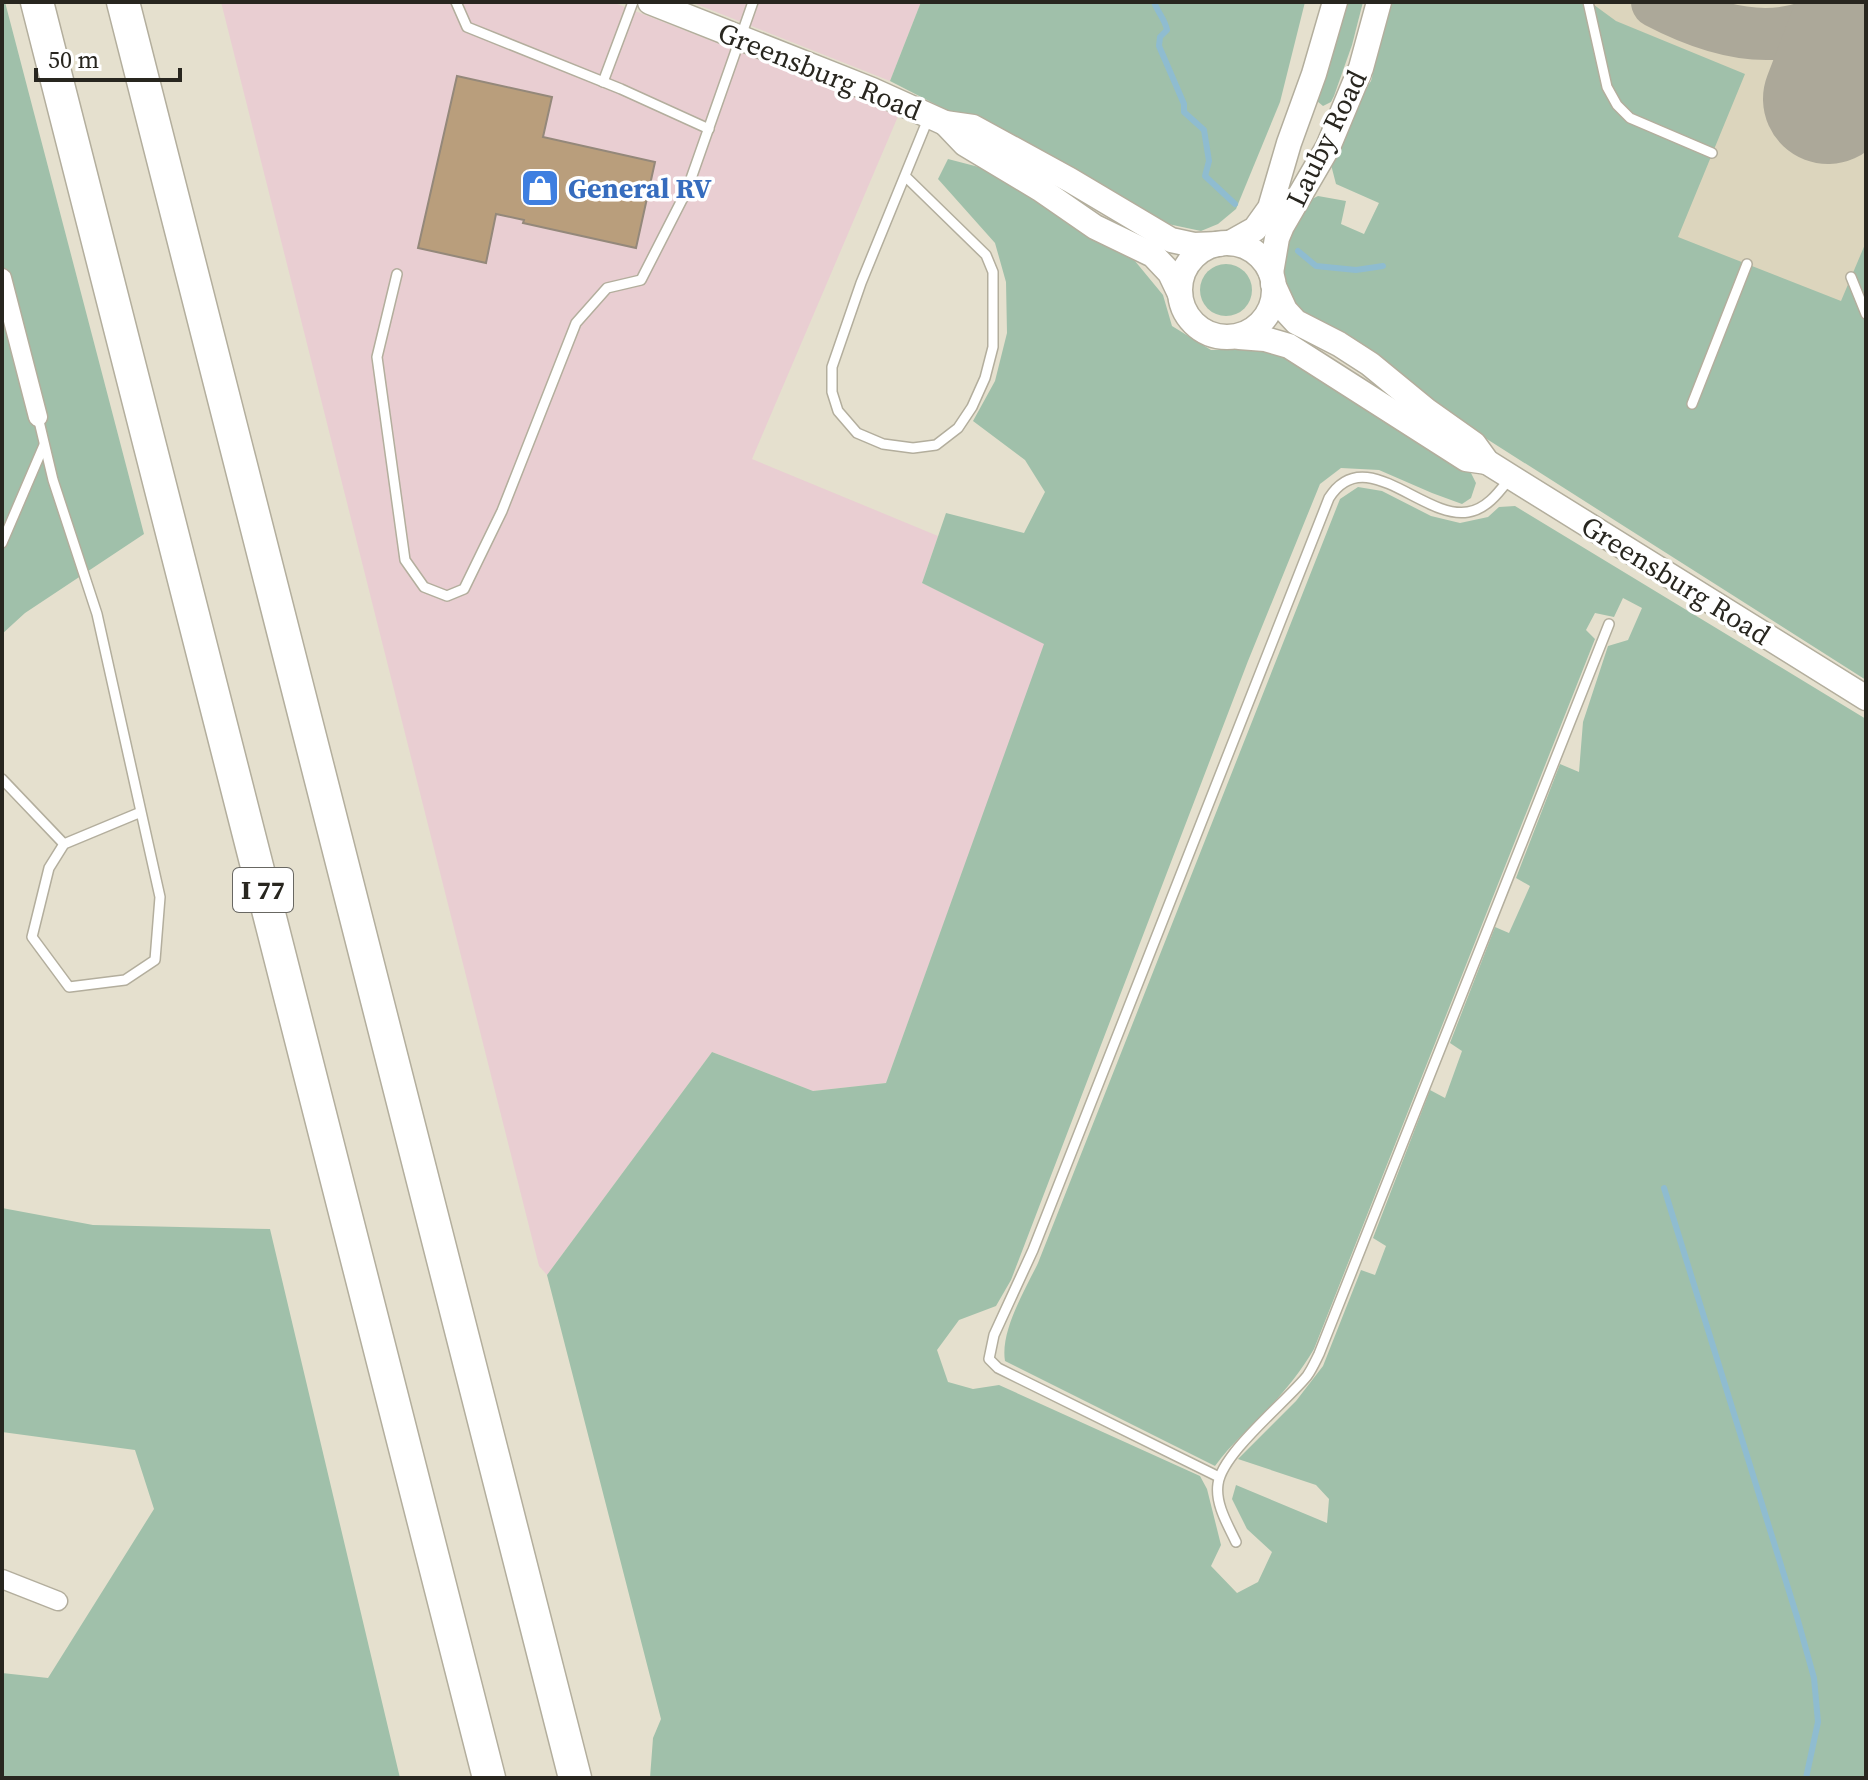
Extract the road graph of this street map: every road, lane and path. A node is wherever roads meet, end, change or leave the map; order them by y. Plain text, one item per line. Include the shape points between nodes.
1 (37, 2) edge
2 (123, 2) edge
3 (456, 2) edge
4 (633, 2) edge
5 (650, 2) edge
6 (753, 2) edge
7 (1335, 2) edge
8 (1379, 2) edge
9 (1588, 2) edge
10 (742, 38) junction
11 (603, 82) junction
12 (937, 119) junction
13 (709, 129) junction
14 (1712, 153) dead end
15 (905, 176) junction
16 (1224, 243) junction
17 (1747, 264) dead end
18 (397, 274) dead end
19 (1851, 277) dead end
20 (2, 278) edge
21 (1272, 278) junction
22 (1180, 294) junction
23 (1866, 314) edge
24 (1239, 337) junction
25 (1692, 404) dead end
26 (38, 417) joint
27 (44, 445) junction
28 (1487, 462) junction
29 (1510, 477) junction
30 (2, 543) edge
31 (1609, 624) dead end
32 (1866, 698) edge
33 (2, 779) edge
34 (141, 812) junction
35 (64, 844) junction
36 (1219, 1477) junction
37 (1236, 1542) dead end
38 (2, 1579) edge
39 (58, 1601) dead end
40 (489, 1778) edge
41 (575, 1778) edge

1 - 40 highway, I 77
2 - 41 highway
3 - 11 lane via 467,27
4 - 11 lane
5 - 10 main road, Greensburg Road
6 - 10 lane
7 - 16 main road, Lauby Road via 1270,208 1255,229
8 - 21 main road, Lauby Road via 1361,68 1328,147 1277,238
9 - 14 lane via 1607,87 1617,105 1630,118
10 - 12 main road, Greensburg Road
10 - 13 lane
11 - 13 lane
12 - 15 lane
12 - 16 main road, Greensburg Road via 973,127 1171,240
12 - 22 main road, Greensburg Road via 965,144 1088,222 1153,255
13 - 18 lane via 687,190 641,280 607,288 576,323 502,511 464,589 447,596 424,587 405,560 377,357
15 - 15 lane via 832,367 832,392 838,411 857,433 913,448 936,445 958,428 981,388 993,347 993,272 986,255
16 - 21 main road via 1255,252
16 - 22 main road via 1206,248 1191,261
17 - 25 lane
19 - 23 lane
20 - 26 street
21 - 24 main road via 1272,304 1266,316
21 - 28 main road, Greensburg Road via 1296,322 1370,364 1474,444
22 - 24 main road via 1197,328 1217,337
24 - 28 main road, Greensburg Road via 1289,346 1466,459
26 - 27 lane
27 - 30 lane
27 - 34 lane via 97,614
28 - 29 main road, Greensburg Road
29 - 32 main road, Greensburg Road
29 - 36 lane via 1494,499 1471,512 1452,513 1376,479 1355,477 1329,498 1033,1250 994,1335 989,1359 998,1368
31 - 36 lane via 1319,1354 1310,1372 1243,1442
33 - 35 lane
34 - 35 lane
34 - 35 lane via 160,897 155,960 125,980 69,987 32,937 49,868
36 - 37 lane via 1219,1504
38 - 39 street

